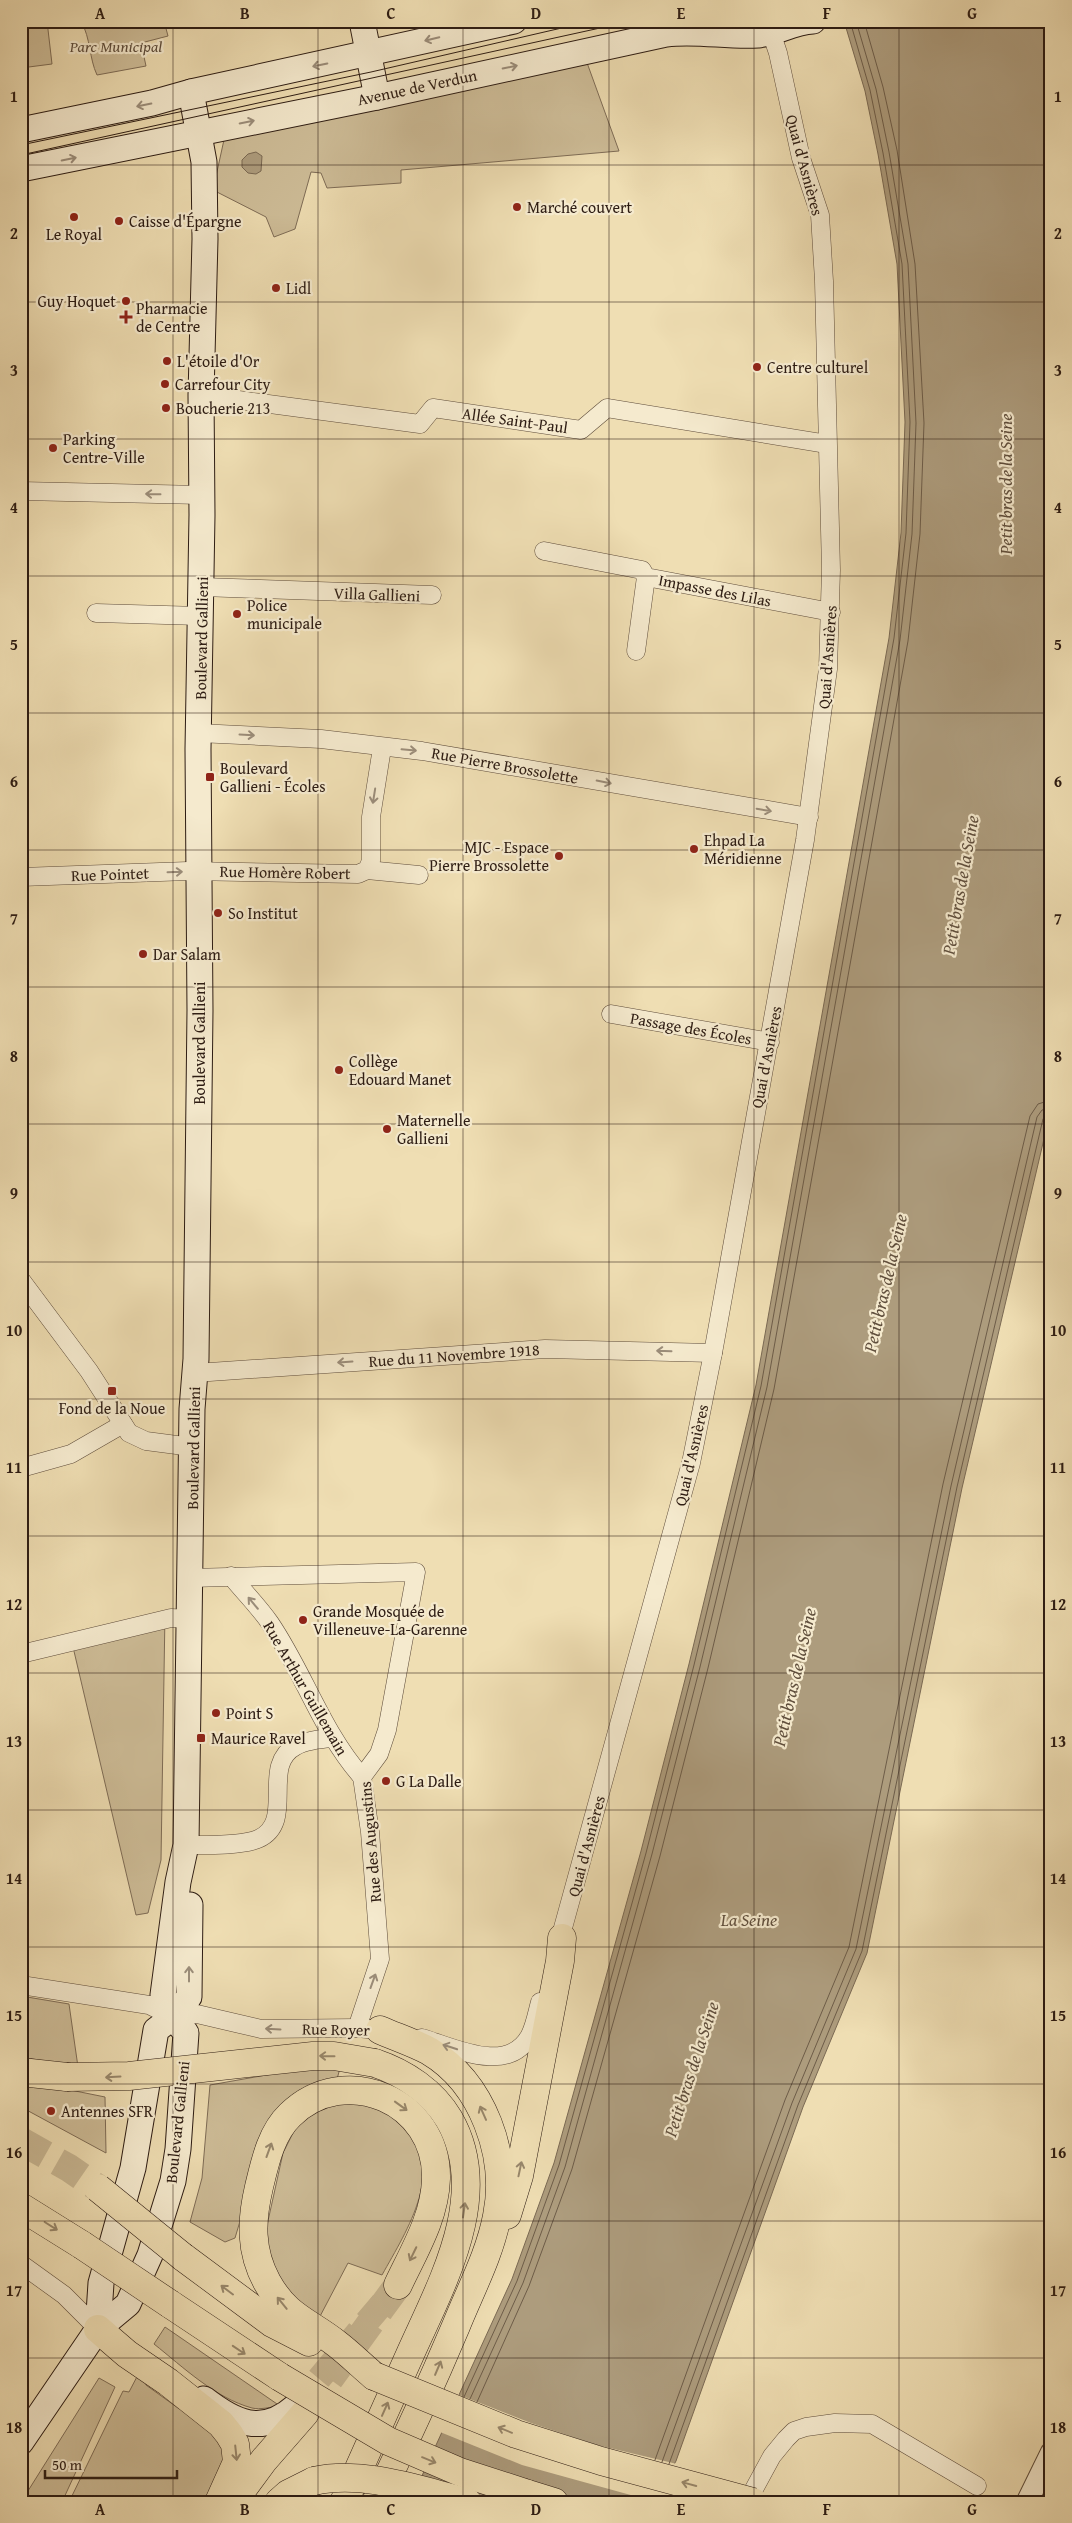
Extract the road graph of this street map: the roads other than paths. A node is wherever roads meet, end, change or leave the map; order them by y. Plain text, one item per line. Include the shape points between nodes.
1 (362, 21) edge
2 (514, 21) edge
3 (813, 21) edge
4 (769, 27) edge
5 (368, 54) junction
6 (191, 92) junction
7 (376, 96) junction
8 (21, 130) edge
9 (199, 132) junction
10 (21, 169) edge
11 (201, 395) junction
12 (827, 444) junction
13 (21, 490) edge
14 (202, 495) junction
15 (544, 551) dead end
16 (646, 577) junction
17 (202, 588) junction
18 (432, 595) dead end
19 (831, 612) junction
20 (96, 613) dead end
21 (200, 616) junction
22 (636, 651) dead end
23 (198, 733) junction
24 (382, 748) junction
25 (809, 817) junction
26 (366, 870) junction
27 (199, 871) junction
28 (419, 875) dead end
29 (21, 877) edge
30 (611, 1014) dead end
31 (770, 1042) junction
32 (21, 1280) edge
33 (713, 1353) junction
34 (195, 1373) junction
35 (123, 1424) junction
36 (192, 1447) junction
37 (21, 1468) edge
38 (231, 1576) junction
39 (190, 1578) junction
40 (190, 1618) junction
41 (21, 1654) edge
42 (333, 1738) junction
43 (362, 1776) junction
44 (186, 1845) junction
45 (562, 1938) junction
46 (21, 1985) edge
47 (173, 2017) junction
48 (369, 2029) junction
49 (498, 2057) joint
50 (21, 2072) edge
51 (98, 2188) tunnel mouth
52 (21, 2207) edge
53 (21, 2264) edge
54 (398, 2285) dead end
55 (98, 2329) junction
56 (449, 2343) junction
57 (374, 2376) junction
58 (300, 2410) joint
59 (21, 2442) edge
60 (1051, 2453) edge
61 (977, 2486) dead end
62 (219, 2502) edge
63 (232, 2502) edge
64 (279, 2502) edge
65 (344, 2502) edge
66 (376, 2502) edge
67 (467, 2502) edge
68 (554, 2502) edge
69 (747, 2502) edge
70 (753, 2502) edge
71 (1027, 2502) edge

1 - 5 main road
2 -> 5 main road
3 - 4 main road, Avenue de Verdun
7 -> 4 main road, Avenue de Verdun via 666,34 690,31 749,35
4 - 12 street, Quai d'Asnières via 801,158 820,215
5 -> 6 main road
5 - 7 main road
6 -> 8 main road
6 - 9 main road, Boulevard Gallieni
9 -> 7 main road, Avenue de Verdun
10 -> 9 main road, Avenue de Verdun
9 - 11 main road, Boulevard Gallieni via 204,162 205,239
11 - 12 street, Allée Saint-Paul via 420,424 434,408 581,430 607,408
11 - 14 main road, Boulevard Gallieni
12 - 19 street, Quai d'Asnières
14 -> 13 street
14 - 17 main road, Boulevard Gallieni
15 - 16 street, Impasse des Lilas via 642,570
16 - 19 street, Impasse des Lilas
16 - 22 street
17 - 18 street, Villa Gallieni
17 - 21 main road, Boulevard Gallieni
19 - 25 street, Quai d'Asnières via 828,669
20 - 21 street
21 - 23 main road, Boulevard Gallieni
23 -> 24 street, Rue Pierre Brossolette via 321,739
23 - 27 main road, Boulevard Gallieni
24 -> 25 street, Rue Pierre Brossolette via 422,751
24 -> 26 street, Rue Homère Robert via 371,817 371,861
25 - 31 street, Quai d'Asnières
26 - 27 street, Rue Homère Robert via 358,874
26 - 28 street
29 -> 27 street, Rue Pointet
27 - 34 main road, Boulevard Gallieni
30 - 31 street, Passage des Écoles
31 - 33 street, Quai d'Asnières
32 - 35 street via 89,1371
33 -> 34 street, Rue du 11 Novembre 1918 via 553,1349
33 - 45 street, Quai d'Asnières via 691,1463
34 - 36 main road, Boulevard Gallieni
35 - 36 street via 129,1433 140,1438
35 - 37 street via 71,1454
36 - 39 main road, Boulevard Gallieni
38 - 39 street
42 -> 38 street, Rue Arthur Guillemain via 270,1623
38 - 43 street, Rue des Augustins via 416,1572 387,1730 379,1754
39 - 40 main road, Boulevard Gallieni
40 - 41 street via 171,1618
40 - 44 main road, Boulevard Gallieni
42 - 43 street, Rue Arthur Guillemain
42 - 44 street via 296,1745 283,1756 278,1769 275,1820 263,1836 250,1841
48 -> 43 street, Rue des Augustins via 380,1959
44 - 47 main road, Boulevard Gallieni via 163,1995
45 - 49 street, Quai d'Asnières via 551,1960 530,2036 518,2050
56 -> 45 main road via 485,2282 512,2202
46 - 47 street via 149,2005
48 -> 47 street, Rue Royer via 261,2029 197,2014
47 - 55 main road, Boulevard Gallieni via 156,2030 133,2168 101,2283
47 - 55 main road, Boulevard Gallieni via 186,2033 173,2181 150,2254 128,2304
49 -> 48 street, Rue Royer
56 -> 48 main road via 497,2217 499,2189 494,2144 482,2110 461,2078 429,2052
65 -> 50 main road, bridge via 441,2285 461,2227 466,2193 462,2150 444,2112 418,2085 401,2074 375,2063 334,2056 129,2076 67,2077
57 -> 51 main road, bridge via 272,2323
52 -> 68 main road, bridge via 351,2421 460,2472
53 - 55 street via 64,2295
57 -> 54 main road via 336,2343 287,2310 267,2282 254,2250 253,2216 275,2135 290,2114 323,2095 356,2091 387,2097 415,2118 429,2142 436,2176 433,2206
55 - 58 main road via 133,2346 214,2407 238,2419 252,2424 269,2424
55 - 59 main road, Boulevard Gallieni
55 -> 62 main road via 230,2434 237,2462
66 -> 56 main road
70 -> 57 main road, bridge via 601,2461 516,2434
58 - 63 main road
60 - 71 street
61 - 69 street via 872,2424 835,2423 806,2427 786,2439 772,2456
64 - 67 main road, bridge via 314,2481 337,2477 362,2478

